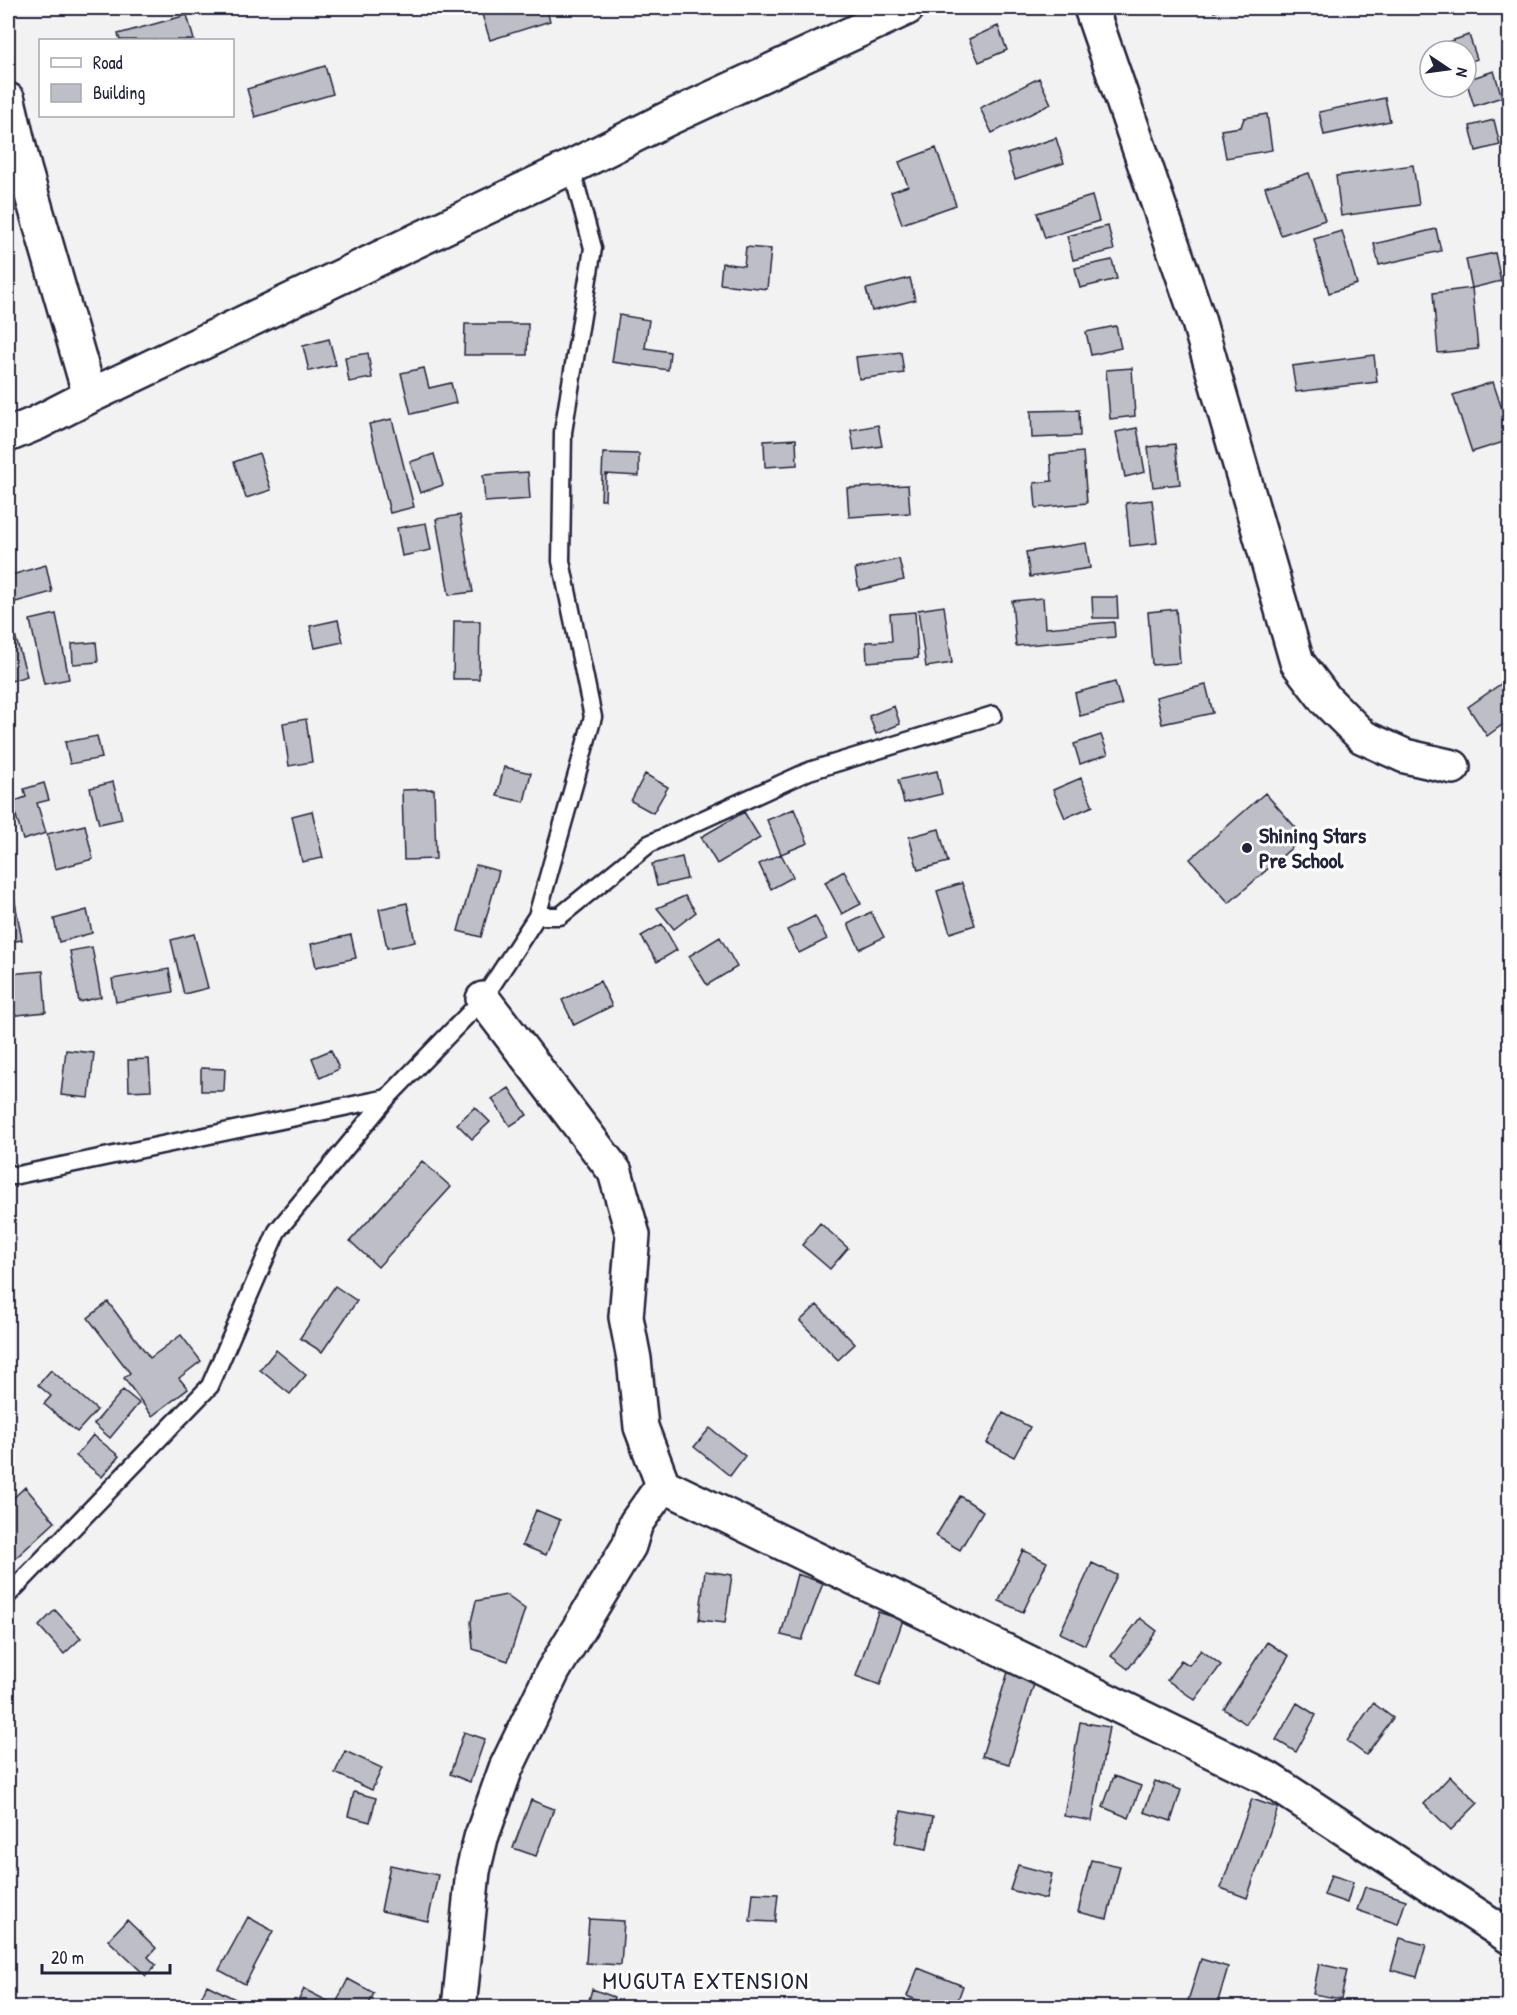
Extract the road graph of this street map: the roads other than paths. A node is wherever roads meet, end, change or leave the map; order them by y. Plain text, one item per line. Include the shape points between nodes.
1 (907, 8) edge
2 (1091, 8) edge
3 (8, 100) edge
4 (571, 167) junction
5 (90, 396) junction
6 (8, 435) edge
7 (993, 715) dead end
8 (1453, 767) dead end
9 (537, 916) junction
10 (483, 999) junction
11 (387, 1098) junction
12 (8, 1173) edge
13 (663, 1485) junction
14 (8, 1595) edge
15 (1509, 1937) edge
16 (459, 2007) edge

1 - 4 street
2 - 8 street via 1195,309 1297,662 1326,700 1363,737 1405,756
3 - 5 street
4 - 5 street
4 - 9 lane via 593,248 563,432 561,561 592,717
5 - 6 street
7 - 9 lane via 809,771 649,844 561,916
9 - 10 lane
10 - 11 lane
10 - 13 street via 615,1172 633,1235 626,1317 641,1427
11 - 12 lane via 13,1176
11 - 14 lane via 277,1232 210,1386
13 - 15 street via 1267,1778
13 - 16 street via 636,1523 629,1546 553,1671 506,1768 473,1871

